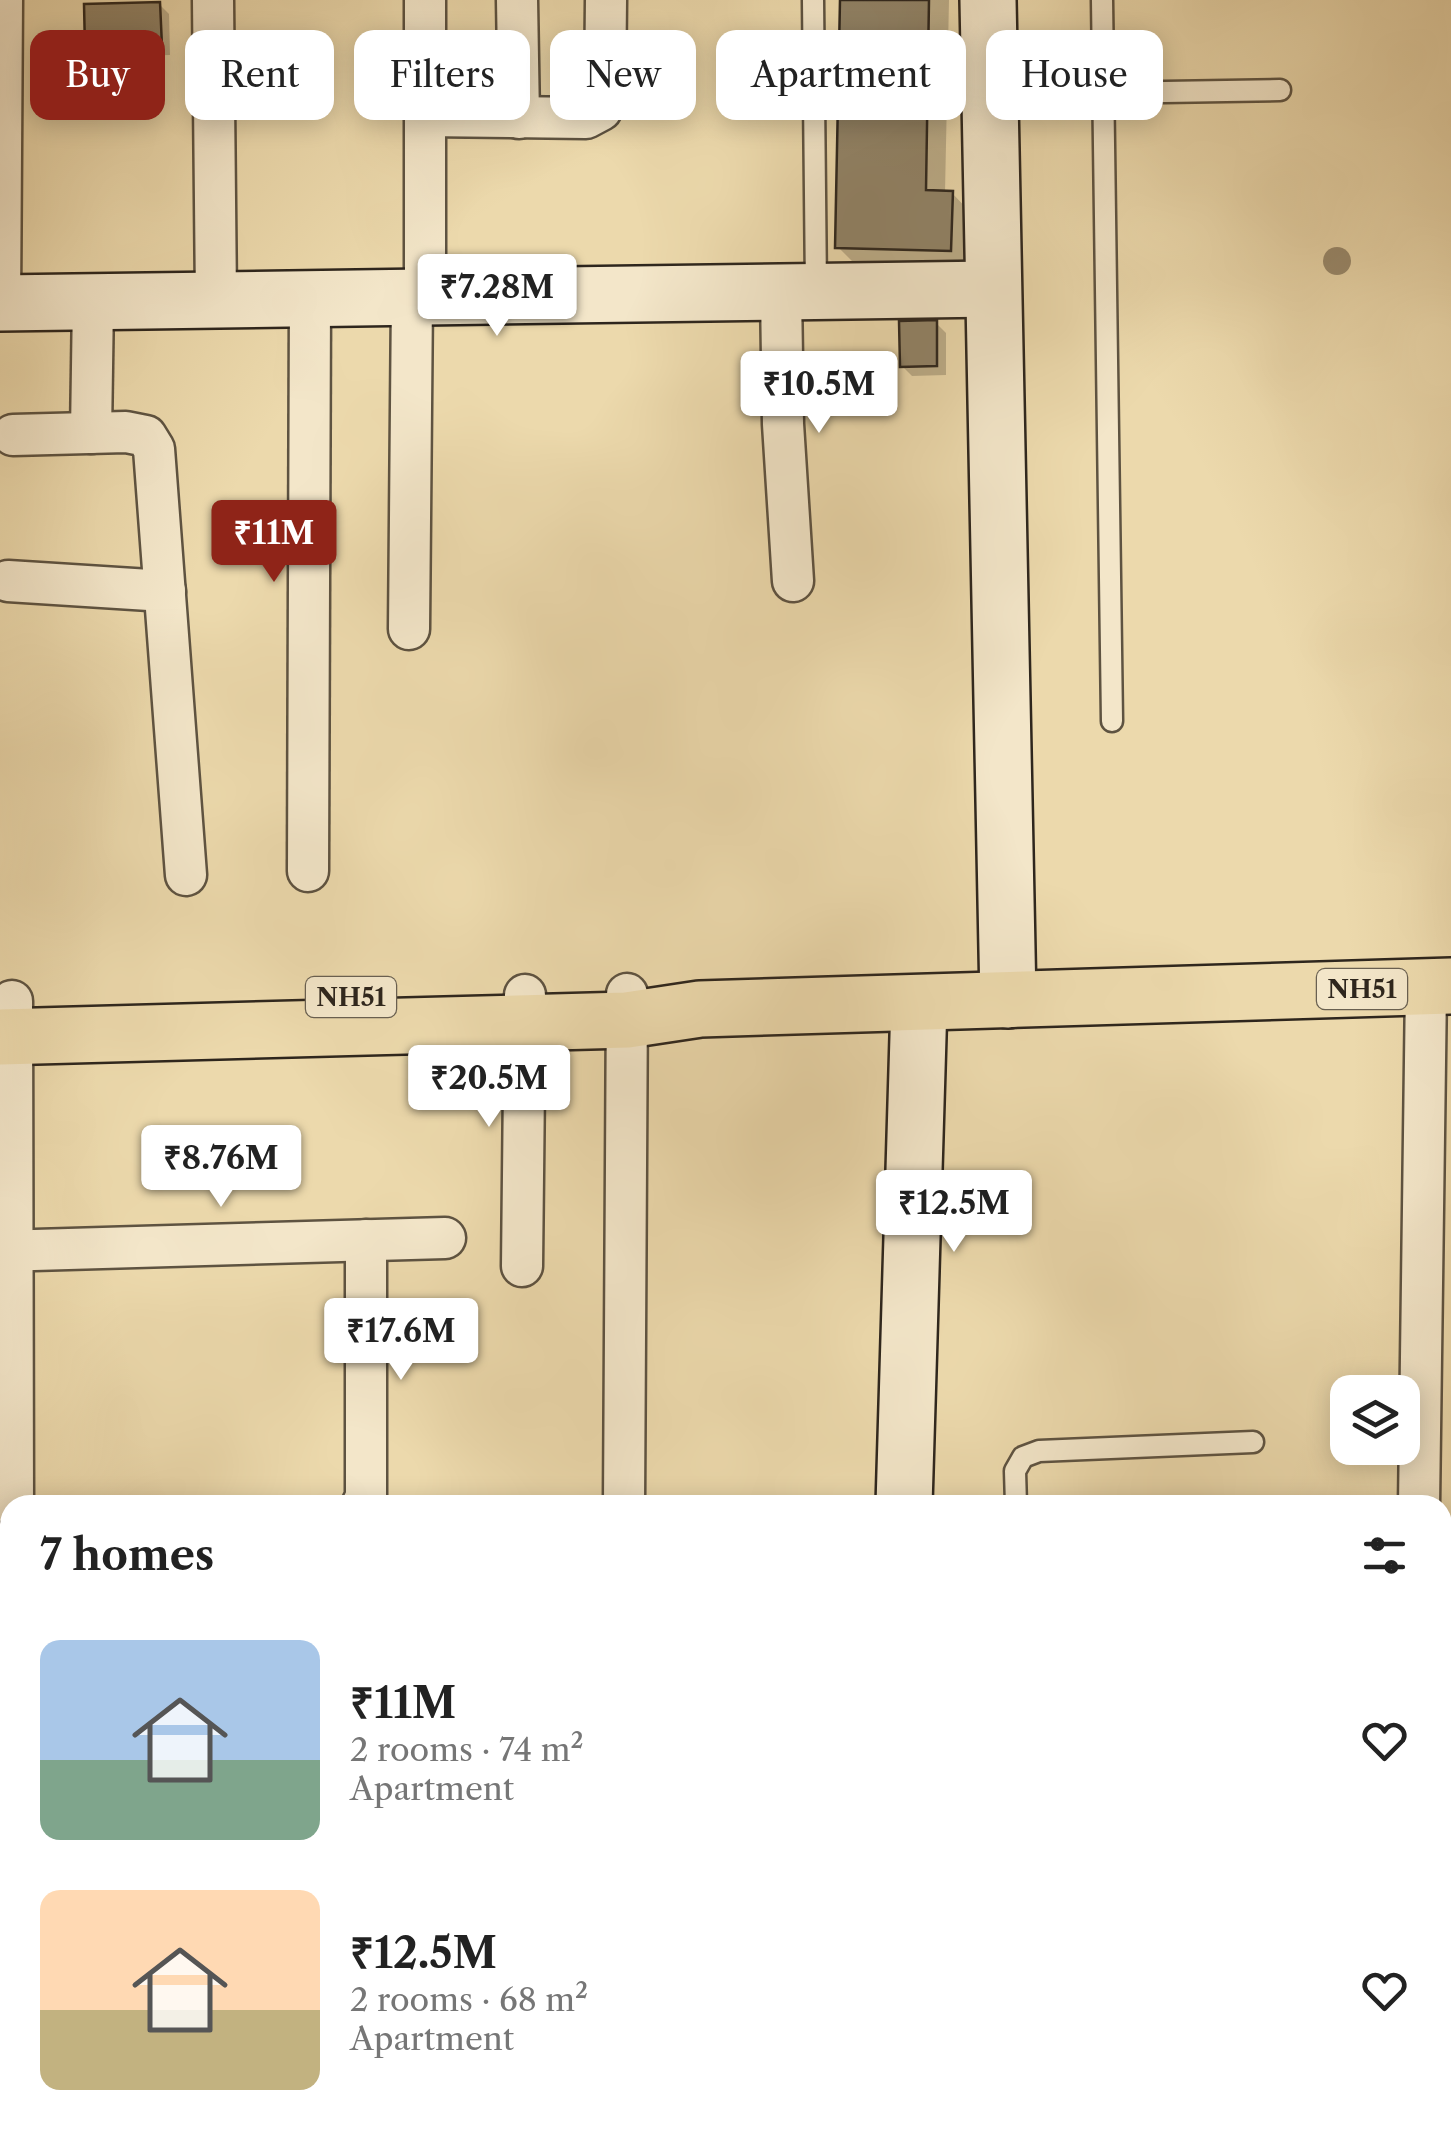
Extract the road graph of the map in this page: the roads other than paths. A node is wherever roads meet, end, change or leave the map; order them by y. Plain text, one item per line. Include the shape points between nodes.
1 (2, 0) edge
2 (213, 0) edge
3 (425, 0) edge
4 (517, 0) edge
5 (606, 0) edge
6 (813, 0) edge
7 (988, 0) edge
8 (1102, 0) edge
9 (425, 30) edge
10 (518, 30) edge
11 (1102, 30) edge
12 (1280, 90) dead end
13 (1163, 92) edge
14 (530, 118) edge
15 (425, 120) edge
16 (1102, 120) edge
17 (993, 290) junction
18 (799, 292) junction
19 (418, 297) junction
20 (310, 298) junction
21 (216, 300) junction
22 (93, 302) junction
23 (0, 303) edge
24 (91, 434) junction
25 (14, 435) dead end
26 (8, 581) dead end
27 (792, 581) dead end
28 (165, 592) junction
29 (409, 629) dead end
30 (1112, 721) dead end
31 (308, 871) dead end
32 (186, 875) dead end
33 (1438, 986) edge
34 (1008, 1000) junction
35 (919, 1004) junction
36 (627, 1007) junction
37 (525, 1009) junction
38 (6, 1019) edge
39 (445, 1238) dead end
40 (366, 1240) junction
41 (6, 1251) edge
42 (522, 1266) dead end
43 (6, 1371) edge
44 (1253, 1442) dead end
45 (12, 1495) edge
46 (366, 1495) edge
47 (624, 1495) edge
48 (904, 1495) edge
49 (1016, 1495) edge
50 (1420, 1495) edge

1 - 23 street
2 - 21 street
3 - 9 street
4 - 10 street
5 - 14 street via 601,110 586,118
6 - 18 lane
7 - 17 street
8 - 11 lane
12 - 13 lane
15 - 19 street
16 - 30 lane
17 - 18 street
17 - 34 street
18 - 19 street
18 - 27 street via 783,424
19 - 20 street
19 - 29 street
20 - 21 street
20 - 31 street
21 - 22 street
22 - 23 street
22 - 24 street
24 - 25 street
24 - 28 street via 146,436 154,449
26 - 28 street
28 - 32 street
33 - 34 highway, NH51
33 - 50 street
34 - 35 highway, NH51
35 - 36 highway, NH51
35 - 48 street
36 - 37 highway, NH51
36 - 47 street
37 - 38 highway, NH51
37 - 42 street
38 - 41 street
39 - 40 street
40 - 41 street
40 - 46 street
41 - 43 street
43 - 45 street
44 - 49 lane via 1039,1452 1023,1457 1015,1471

